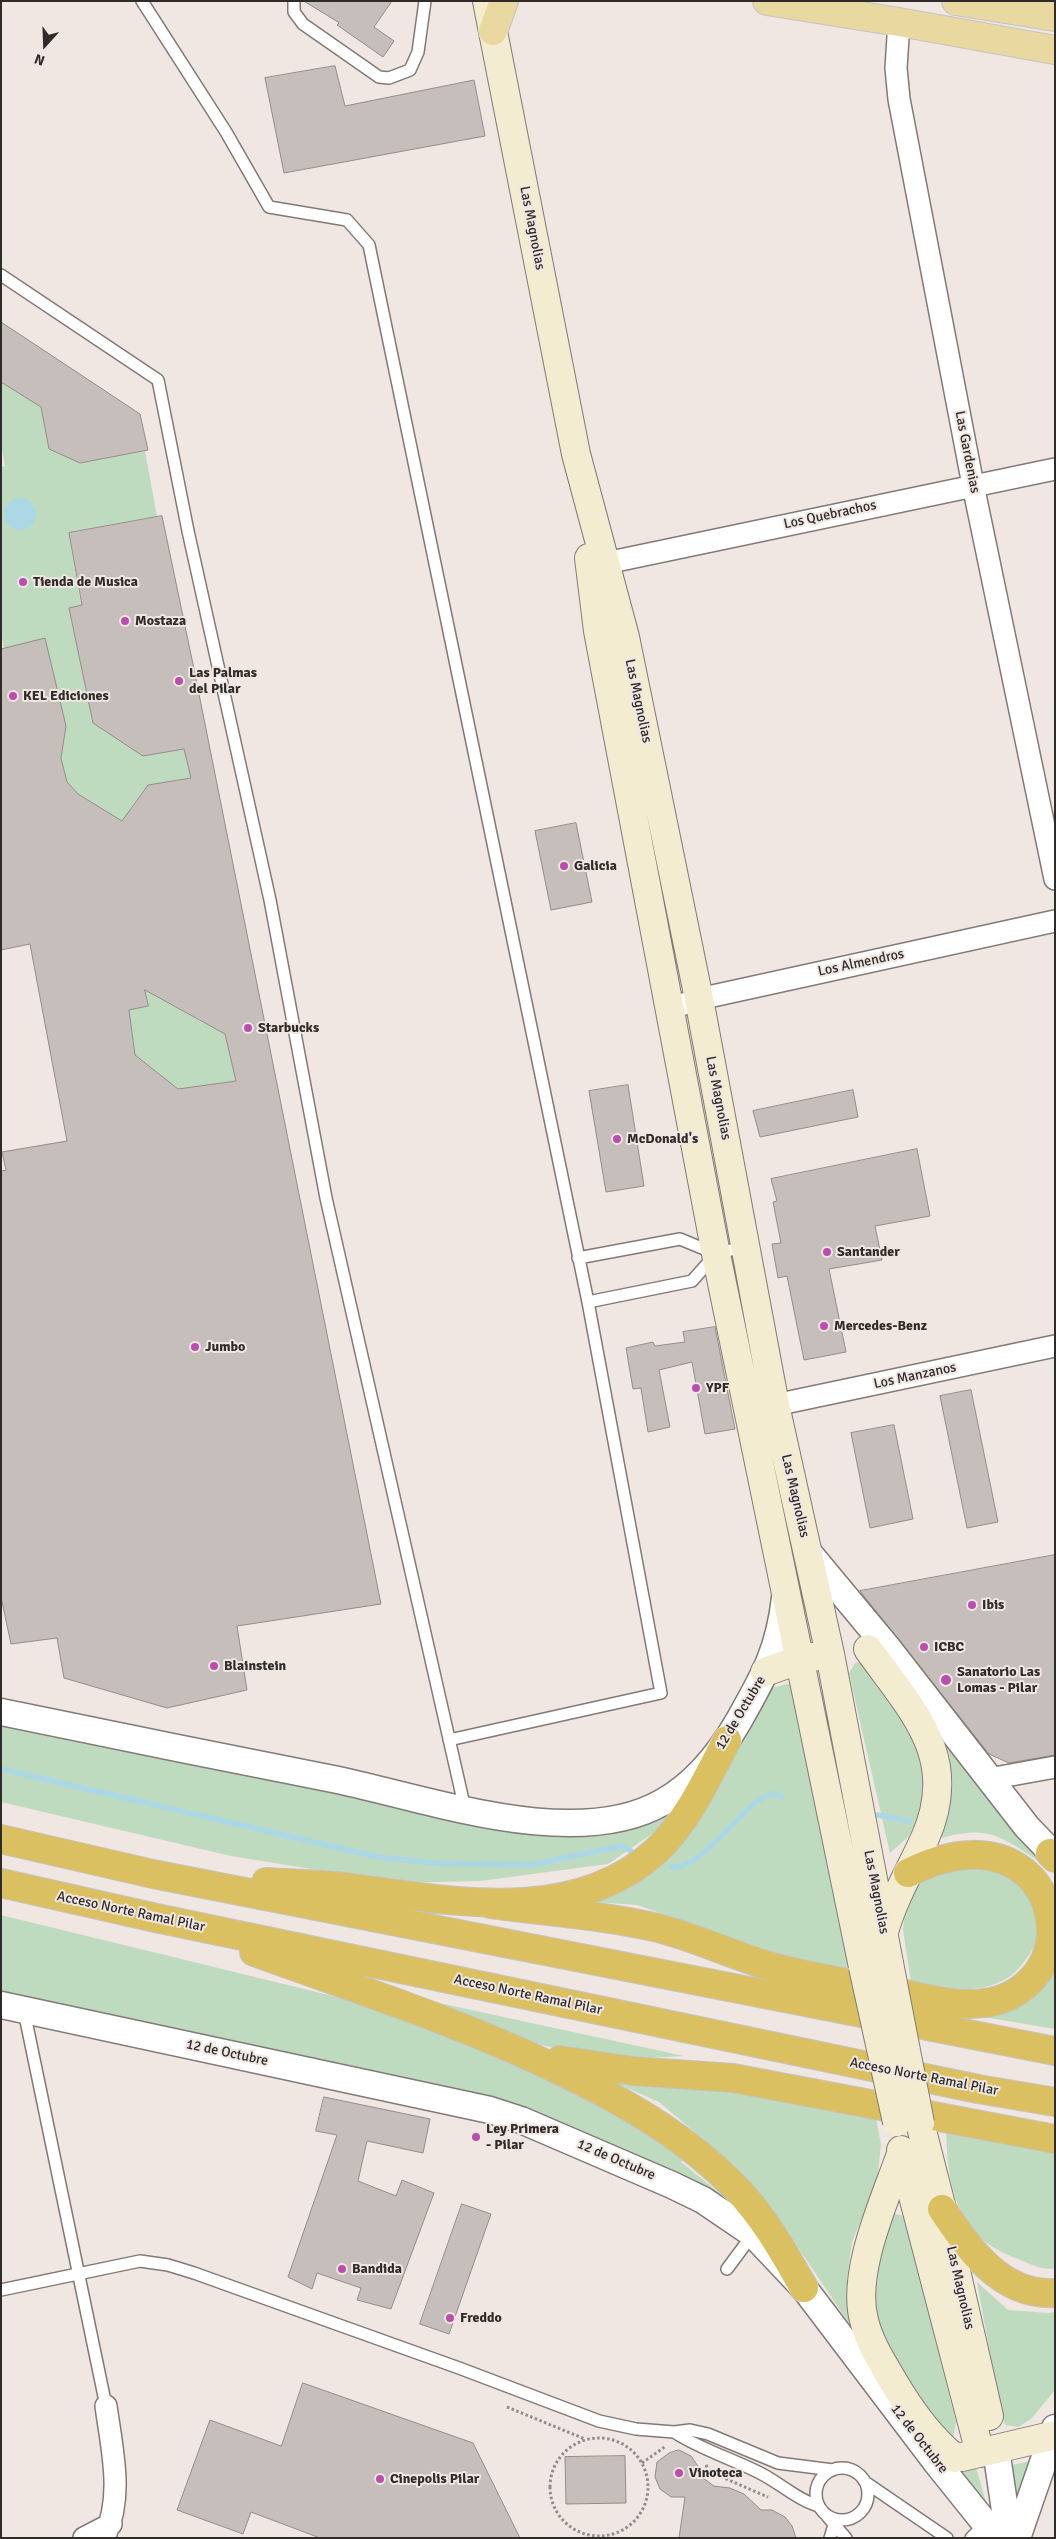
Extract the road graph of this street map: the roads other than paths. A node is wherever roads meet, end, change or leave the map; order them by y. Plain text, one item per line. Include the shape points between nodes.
1 (142, 1) edge
2 (294, 1) edge
3 (425, 1) edge
4 (487, 1) edge
5 (504, 1) edge
6 (767, 1) edge
7 (956, 1) edge
8 (1055, 17) edge
9 (899, 22) junction
10 (493, 31) junction
11 (1055, 50) edge
12 (1, 275) edge
13 (576, 454) junction
14 (1055, 469) edge
15 (973, 485) junction
16 (606, 563) junction
17 (1055, 879) edge
18 (1055, 921) edge
19 (699, 999) junction
20 (669, 1009) junction
21 (746, 1246) junction
22 (716, 1254) junction
23 (578, 1258) junction
24 (588, 1302) junction
25 (1055, 1346) edge
26 (775, 1405) junction
27 (808, 1552) junction
28 (786, 1587) junction
29 (877, 1648) junction
30 (830, 1654) junction
31 (801, 1659) junction
32 (765, 1672) junction
33 (1, 1712) edge
34 (449, 1740) junction
35 (728, 1740) junction
36 (1055, 1767) edge
37 (989, 1779) junction
38 (465, 1809) junction
39 (1, 1839) edge
40 (1053, 1855) edge
41 (908, 1873) junction
42 (153, 1874) junction
43 (1, 1883) edge
44 (490, 1904) junction
45 (156, 1918) junction
46 (884, 1935) junction
47 (876, 1965) junction
48 (12, 2008) edge
49 (524, 2052) junction
50 (1055, 2052) edge
51 (1055, 2102) edge
52 (908, 2122) junction
53 (1055, 2139) edge
54 (902, 2151) junction
55 (942, 2209) junction
56 (753, 2234) junction
57 (727, 2269) dead end
58 (78, 2274) junction
59 (804, 2288) junction
60 (1, 2290) edge
61 (1055, 2293) edge
62 (106, 2406) joint
63 (1053, 2432) edge
64 (673, 2438) junction
65 (967, 2456) junction
66 (833, 2470) junction
67 (865, 2482) junction
68 (821, 2510) junction
69 (834, 2525) junction
70 (107, 2531) edge
71 (983, 2532) edge
72 (84, 2538) edge
73 (830, 2538) edge
74 (846, 2538) edge
75 (947, 2538) edge
76 (1007, 2538) edge
77 (1017, 2538) edge

1 - 23 lane via 226,132 269,207 347,220 369,245
2 - 3 lane via 294,12 304,24 379,77 390,78 410,70 420,44
4 - 10 main road, Las Magnolias
5 - 10 main road
6 - 9 main road
7 - 8 main road
9 - 11 main road
9 - 15 street, Las Gardenias via 896,68 899,99
10 - 13 main road, Las Magnolias
12 - 34 lane via 158,380 270,900 326,1198
13 - 16 main road, Las Magnolias
13 - 20 main road, Las Magnolias via 598,631
14 - 15 street, Los Quebrachos
15 - 16 street, Los Quebrachos
15 - 17 street, Las Gardenias
16 - 19 main road, Las Magnolias via 625,637
18 - 19 street, Los Almendros
19 - 20 street, Los Almendros
19 - 21 main road, Las Magnolias
20 - 22 main road, Las Magnolias
21 - 22 lane
21 - 26 main road, Las Magnolias
22 - 23 lane via 680,1239
22 - 24 lane via 692,1281
22 - 28 main road, Las Magnolias
23 - 24 lane
24 - 34 lane via 661,1693
25 - 26 street, Los Manzanos
26 - 27 main road, Las Magnolias
27 - 29 street
27 - 30 main road, Las Magnolias
28 - 31 main road, Las Magnolias
28 - 32 street, 12 de Octubre via 780,1634
29 - 30 main road
29 - 37 street
29 - 41 main road via 926,1733 936,1763 938,1786 935,1806 926,1836
30 - 31 main road
30 - 46 main road, Las Magnolias
31 - 32 main road
31 - 47 main road, Las Magnolias
32 - 35 street, 12 de Octubre
33 - 38 street, 12 de Octubre via 369,1786
34 - 38 lane
35 - 38 street, 12 de Octubre via 676,1794 635,1814 601,1821 561,1823 519,1820
35 - 44 highway via 687,1813 665,1842 642,1862 586,1890 545,1899
36 - 37 street
37 - 40 street
39 - 42 highway
41 - 44 highway via 934,1861 970,1855 998,1857 1021,1870 1041,1892 1050,1922 1048,1953 1035,1976 1004,1999 984,2004 944,2002 774,1967 658,1928
41 - 46 main road via 892,1906
42 - 44 highway via 351,1888
42 - 50 highway
43 - 45 highway, Acceso Norte Ramal Pilar
45 - 49 highway via 392,2000
45 - 51 highway, Acceso Norte Ramal Pilar via 978,2089
46 - 47 main road, Las Magnolias
47 - 52 main road, Las Magnolias, bridge
48 - 56 street, 12 de Octubre via 490,2110 521,2120 672,2185 703,2200
48 - 58 lane
49 - 53 highway via 616,2070 733,2078
49 - 59 highway via 624,2102 697,2152 738,2190 758,2214
52 - 54 main road, Las Magnolias
52 - 55 main road, Las Magnolias
54 - 65 main road, Las Magnolias
54 - 65 main road via 865,2262 860,2292 864,2320 873,2346 924,2428
55 - 61 highway via 968,2245 998,2275 1031,2291
55 - 65 main road, Las Magnolias
56 - 57 lane
56 - 59 street, 12 de Octubre
58 - 60 lane
58 - 62 lane
58 - 64 lane via 140,2261 168,2265 599,2421
59 - 65 street, 12 de Octubre
62 - 70 street via 115,2486
63 - 65 main road
63 - 77 street
64 - 66 lane via 690,2430 778,2462
64 - 68 lane via 688,2441 760,2473
65 - 71 street, 12 de Octubre
65 - 76 street, Las Magnolias
66 - 67 lane via 851,2471
66 - 68 lane via 817,2486
67 - 68 lane via 866,2503 858,2514 838,2520
67 - 75 lane
68 - 69 lane
69 - 73 lane
69 - 74 lane
70 - 72 street

